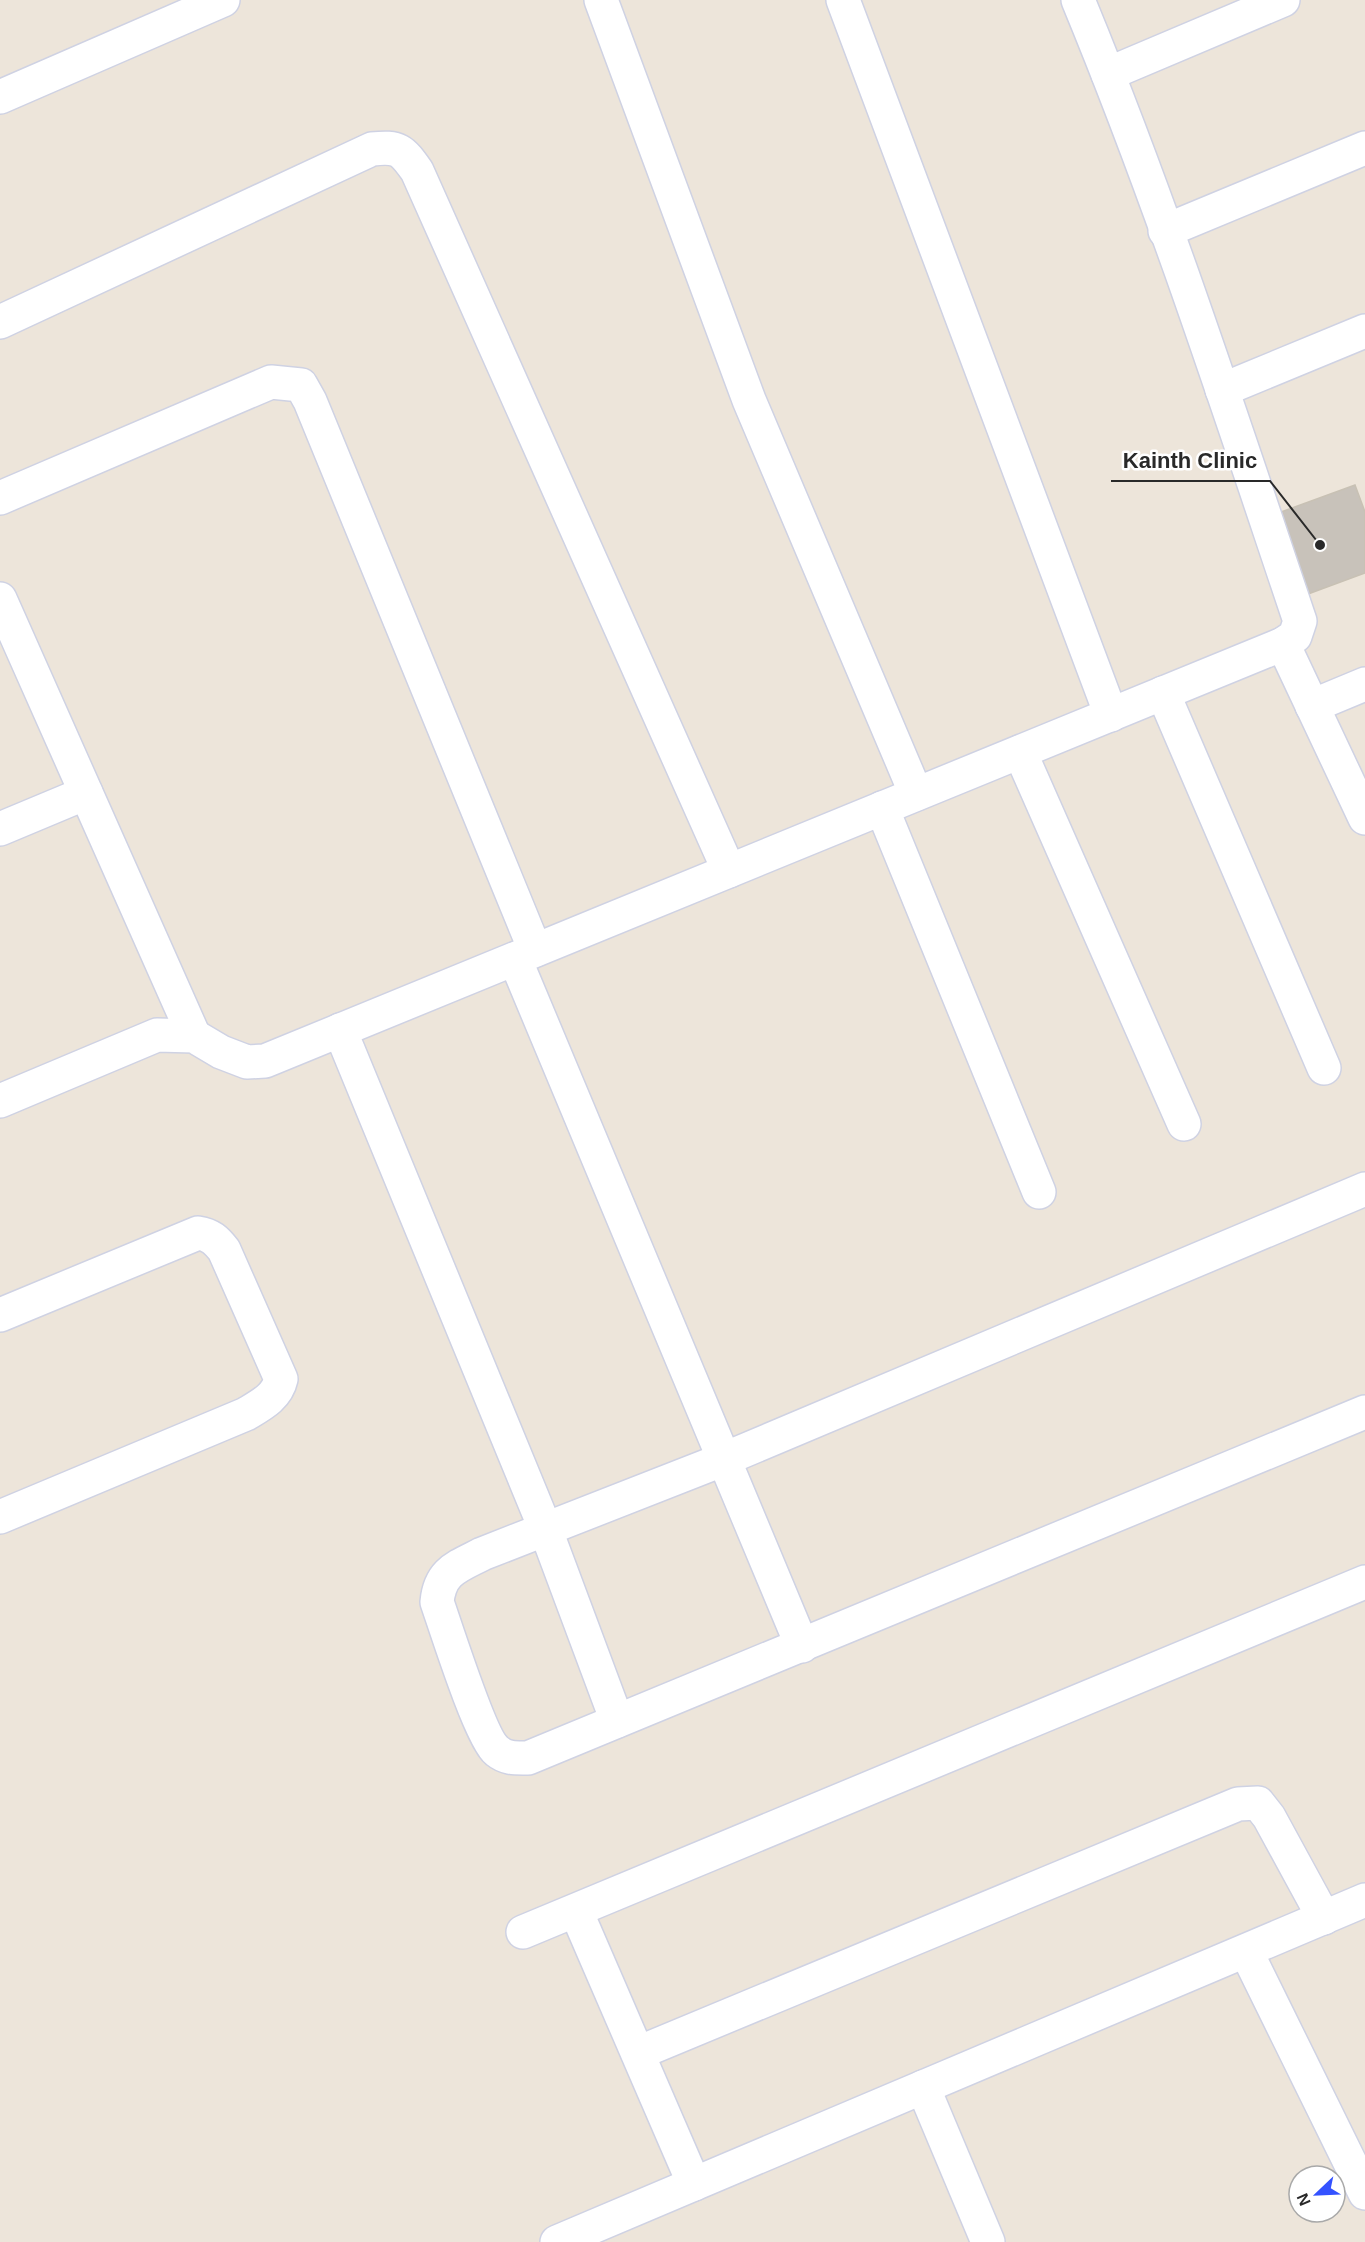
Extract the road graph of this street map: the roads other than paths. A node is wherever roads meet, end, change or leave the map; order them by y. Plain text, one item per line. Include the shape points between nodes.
1 (223, 0) edge
2 (602, 0) edge
3 (843, 0) edge
4 (1078, 0) edge
5 (1283, 0) edge
6 (1108, 74) junction
7 (0, 98) edge
8 (1365, 148) edge
9 (1165, 231) junction
10 (0, 322) edge
11 (1365, 331) edge
12 (1222, 390) junction
13 (0, 498) edge
14 (0, 599) edge
15 (1283, 644) junction
16 (1365, 684) edge
17 (1163, 693) junction
18 (1312, 706) junction
19 (1111, 715) junction
20 (1020, 752) junction
21 (86, 793) junction
22 (916, 794) junction
23 (882, 808) junction
24 (1365, 818) edge
25 (0, 829) edge
26 (729, 871) junction
27 (525, 955) junction
28 (340, 1030) junction
29 (194, 1036) junction
30 (1323, 1068) dead end
31 (0, 1101) edge
32 (1184, 1124) dead end
33 (1365, 1189) edge
34 (1039, 1192) dead end
35 (0, 1315) edge
36 (1365, 1412) edge
37 (722, 1460) junction
38 (0, 1517) edge
39 (545, 1527) junction
40 (1365, 1582) edge
41 (802, 1646) junction
42 (617, 1721) junction
43 (1365, 1900) edge
44 (576, 1911) junction
45 (1324, 1918) junction
46 (523, 1932) dead end
47 (1246, 1951) junction
48 (638, 2054) junction
49 (923, 2087) junction
50 (694, 2184) junction
51 (1365, 2193) edge
52 (557, 2242) edge
53 (988, 2242) edge

1 - 7 street
2 - 22 street via 748,400
3 - 19 street
4 - 6 street
5 - 6 street
6 - 9 street
8 - 9 street
9 - 12 street
10 - 26 street via 372,149 391,147 403,152 417,171
11 - 12 street
12 - 15 street via 1299,621 1295,636
13 - 27 street via 271,382 301,385
14 - 21 street
15 - 17 street
15 - 18 street
16 - 18 street
17 - 19 street
17 - 30 street
18 - 24 street
19 - 20 street
20 - 22 street
20 - 32 street
21 - 25 street
21 - 29 street
22 - 23 street
23 - 26 street
23 - 34 street
26 - 27 street
27 - 28 street
27 - 37 street
28 - 29 street via 256,1062 221,1052
28 - 39 street
29 - 31 street via 157,1035
33 - 37 street
35 - 38 street via 198,1233 206,1234 224,1250 280,1379 278,1389 266,1402 246,1414
36 - 41 street
37 - 39 street
37 - 41 street
39 - 42 street
39 - 42 street via 450,1570 438,1586 437,1602 477,1711 496,1750 509,1758 528,1758
40 - 44 street
41 - 42 street
43 - 45 street
44 - 46 street
44 - 48 street
45 - 47 street
45 - 48 street via 1269,1817 1258,1803 1239,1804
47 - 49 street
47 - 51 street
48 - 50 street
49 - 50 street
49 - 53 street
50 - 52 street

